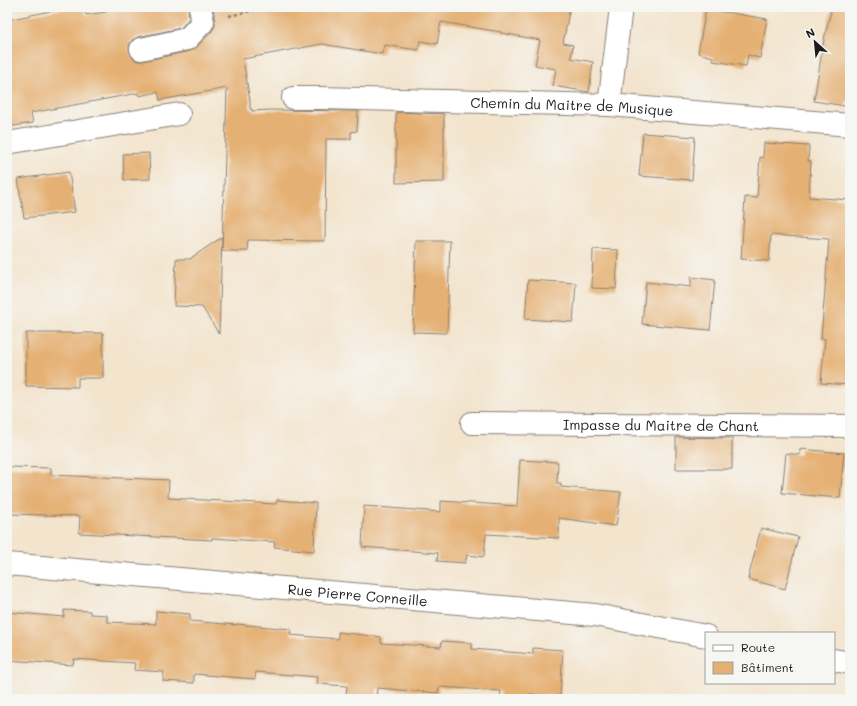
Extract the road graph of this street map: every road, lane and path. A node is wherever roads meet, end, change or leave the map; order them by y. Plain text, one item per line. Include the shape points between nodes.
1 (269, 7) edge
2 (622, 7) edge
3 (202, 15) edge
4 (141, 49) dead end
5 (293, 98) dead end
6 (609, 105) junction
7 (179, 114) dead end
8 (850, 125) edge
9 (7, 143) edge
10 (472, 423) dead end
11 (850, 426) edge
12 (7, 564) edge
13 (705, 636) edge
14 (835, 660) edge
15 (850, 663) edge

1 - 3 path
2 - 6 street
3 - 4 street via 187,39
5 - 6 street, Chemin du Maitre de Musique
6 - 8 street, Chemin du Maitre de Musique
7 - 9 street
10 - 11 street, Impasse du Maitre de Chant
12 - 13 street, Rue Pierre Corneille via 595,615
14 - 15 street

